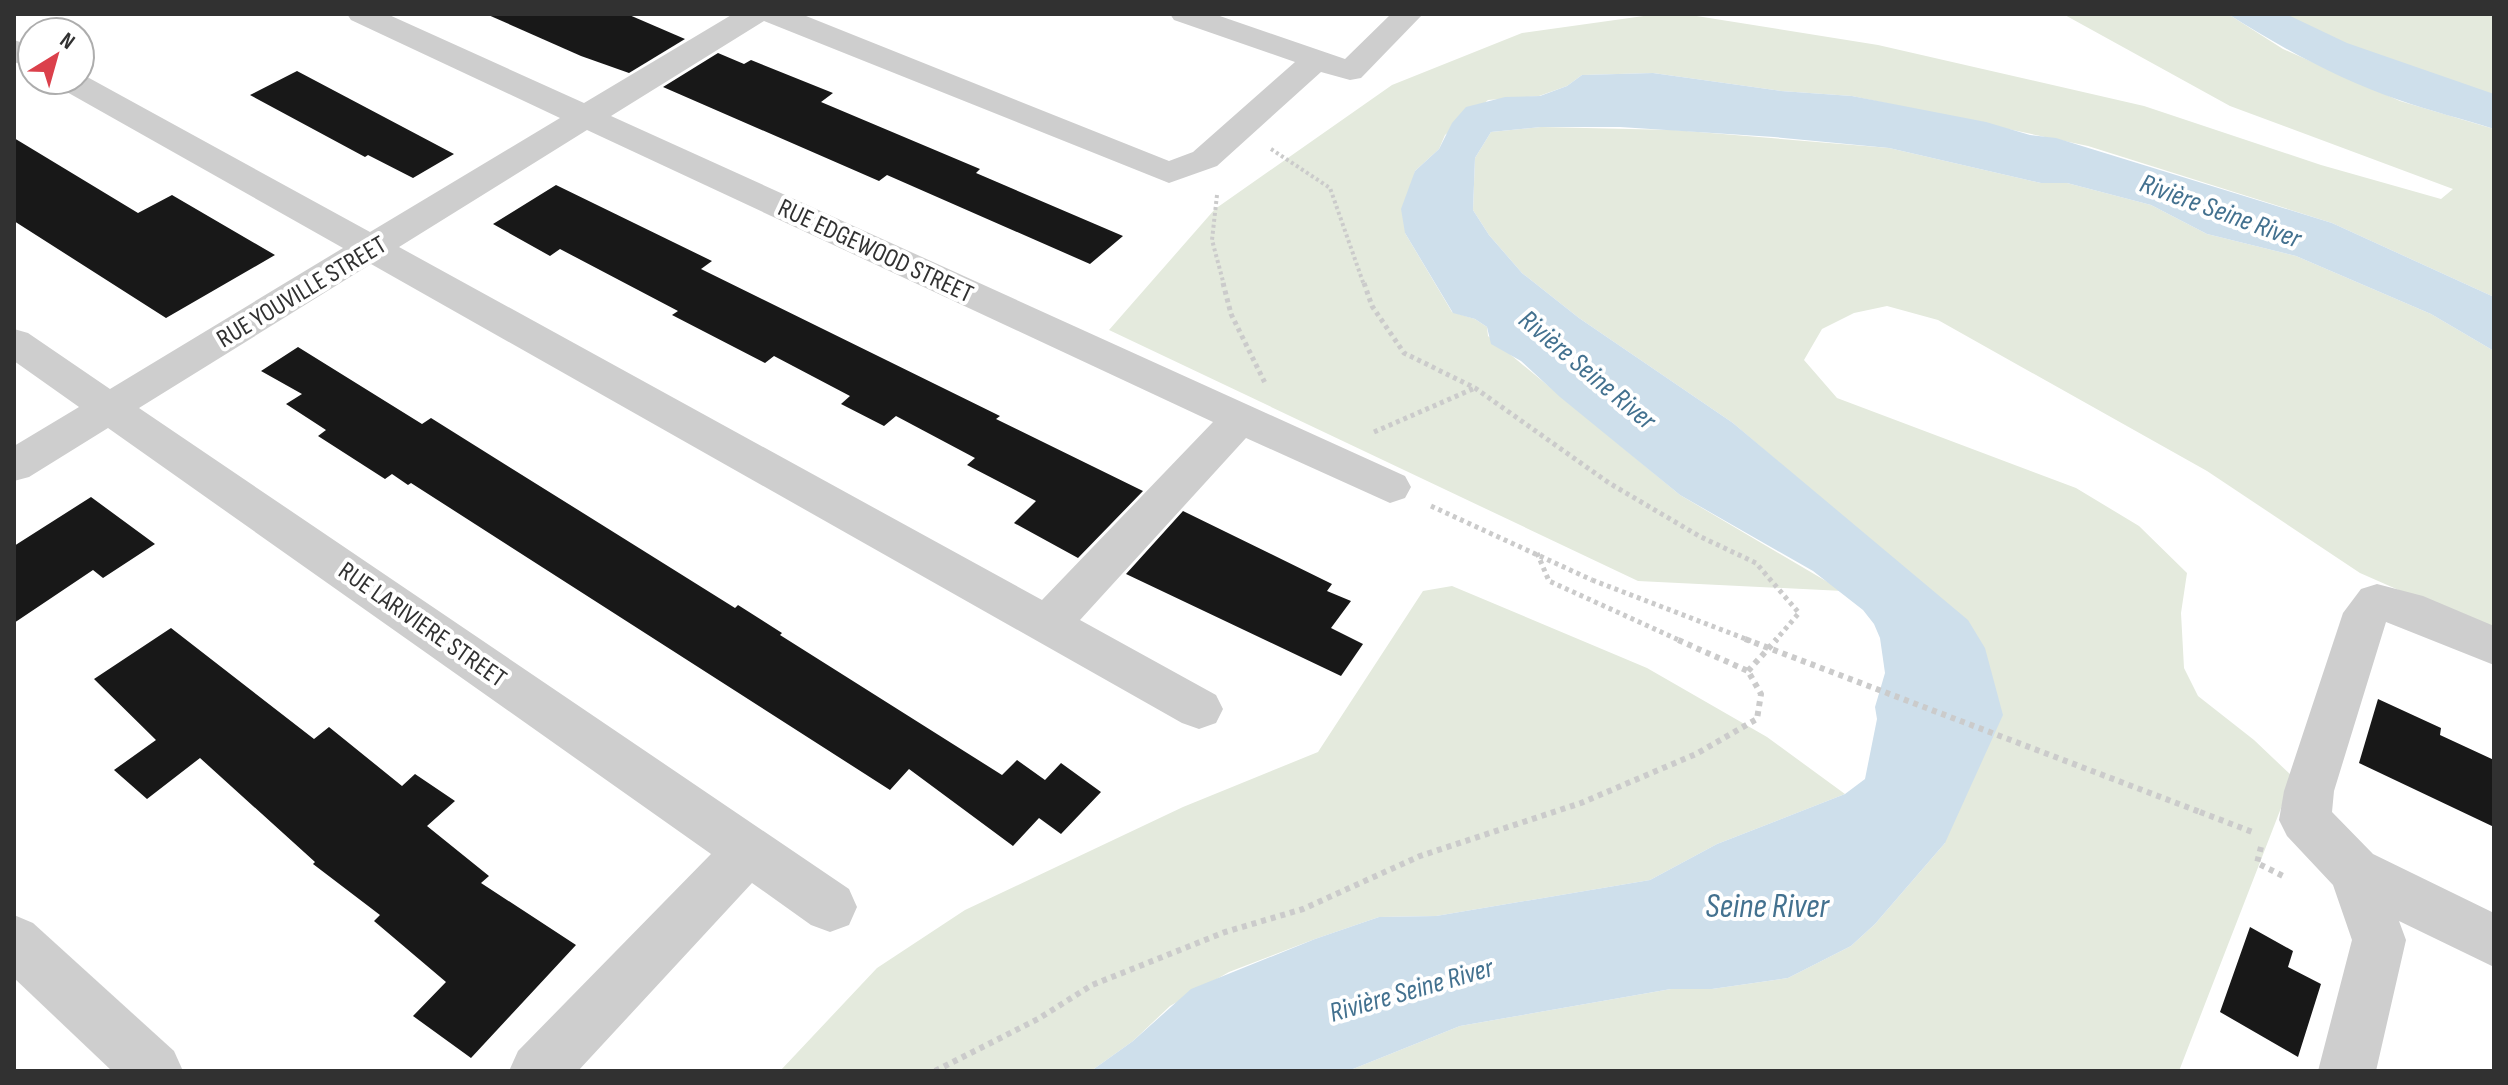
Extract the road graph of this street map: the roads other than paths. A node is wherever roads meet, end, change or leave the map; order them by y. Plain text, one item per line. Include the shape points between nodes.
1 (362, 14) edge
2 (754, 14) edge
3 (774, 14) edge
4 (1185, 14) edge
5 (1408, 14) edge
6 (1317, 59) junction
7 (96, 95) edge
8 (587, 117) junction
9 (373, 247) junction
10 (14, 342) edge
11 (109, 407) junction
12 (1242, 417) junction
13 (14, 466) edge
14 (1390, 487) road end
15 (1047, 625) junction
16 (2494, 646) edge
17 (1199, 709) dead end
18 (749, 850) junction
19 (2354, 871) junction
20 (830, 907) dead end
21 (14, 941) edge
22 (2494, 941) edge
23 (154, 1071) edge
24 (538, 1071) edge
25 (2347, 1071) edge

1 - 8 street, RUE EDGEWOOD STREET
2 - 8 street, RUE YOUVILLE STREET
3 - 6 street via 1169,173 1208,157
4 - 6 street
5 - 6 street via 1350,71
7 - 9 street
8 - 9 street, RUE YOUVILLE STREET
8 - 12 street, RUE EDGEWOOD STREET
9 - 11 street, RUE YOUVILLE STREET
9 - 15 street
10 - 11 street, RUE LARIVIERE STREET
11 - 13 street, RUE YOUVILLE STREET
11 - 18 street, RUE LARIVIERE STREET
12 - 14 street, RUE EDGEWOOD STREET
12 - 15 street
15 - 17 street
16 - 19 street via 2407,609 2377,602 2366,613 2309,791 2305,820
18 - 20 street, RUE LARIVIERE STREET
18 - 24 street
19 - 22 street
19 - 25 street via 2379,940
21 - 23 street

